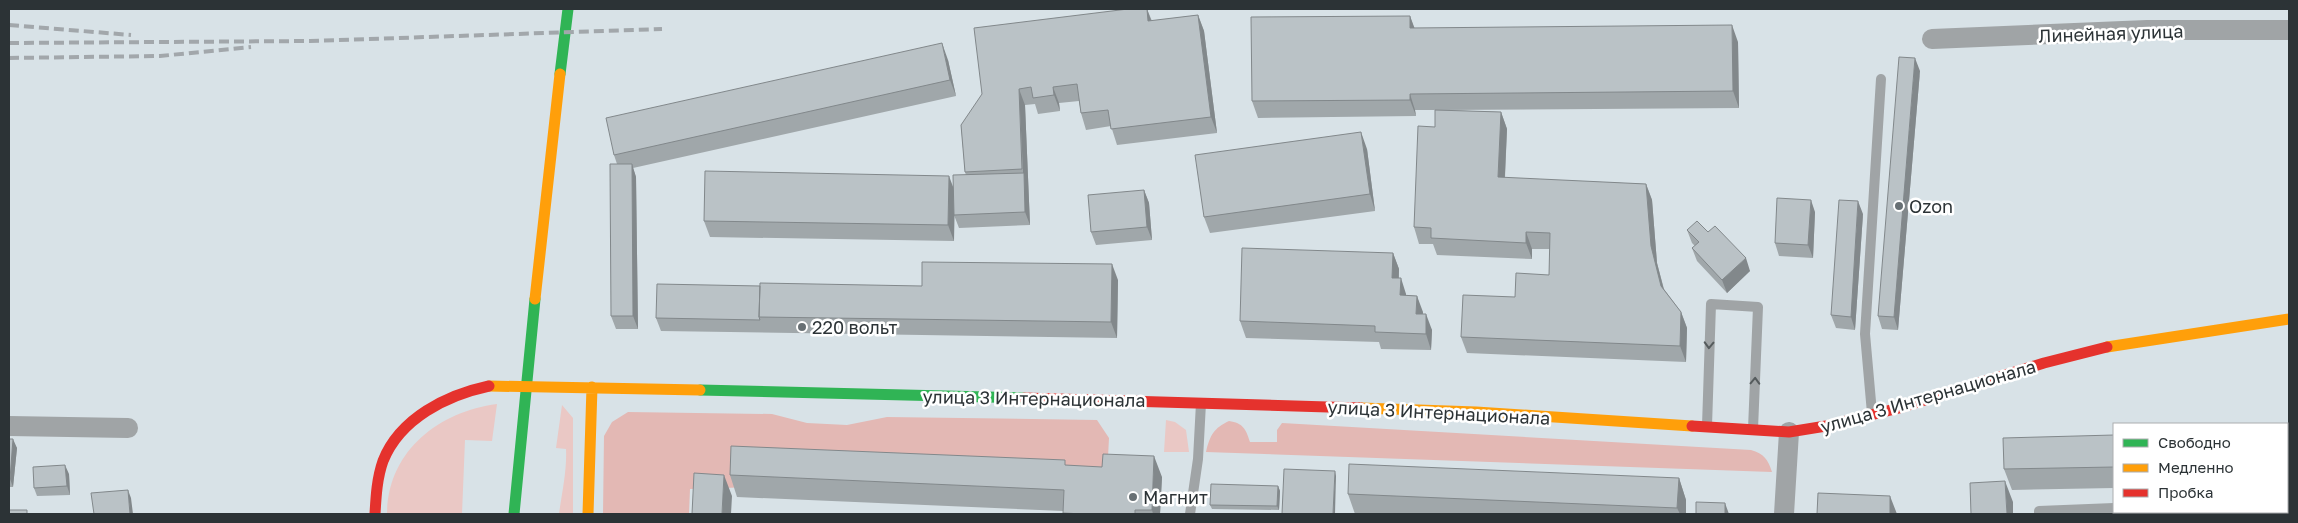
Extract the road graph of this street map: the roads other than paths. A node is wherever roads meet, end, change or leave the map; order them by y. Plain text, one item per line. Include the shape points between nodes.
1 (568, 9) edge
2 (2289, 30) edge
3 (1932, 39) dead end
4 (1881, 79) dead end
5 (2289, 318) edge
6 (2272, 323) junction
7 (2289, 324) edge
8 (592, 387) junction
9 (1202, 402) junction
10 (1872, 416) junction
11 (9, 426) edge
12 (1707, 427) junction
13 (128, 428) dead end
14 (1753, 430) junction
15 (1789, 432) junction
16 (2113, 508) edge
17 (375, 514) edge
18 (514, 514) edge
19 (588, 514) edge
20 (1190, 514) edge
21 (1784, 514) edge
22 (2039, 514) edge

1 - 18 main road
2 - 3 street, Линейная улица via 2147,30
4 - 10 lane via 1865,334
5 - 6 main road, улица 3 Интернационала
6 - 7 main road, улица 3 Интернационала
6 - 10 main road, улица 3 Интернационала via 2146,340 2082,353
8 - 9 main road, улица 3 Интернационала
8 - 17 main road, улица 3 Интернационала via 495,385 464,392 438,403 415,420 383,460 376,488
8 - 19 main road
9 - 12 main road, улица 3 Интернационала via 1476,412
9 - 20 lane
10 - 15 main road, улица 3 Интернационала
11 - 13 street
12 - 14 main road, улица 3 Интернационала
14 -> 12 lane via 1758,307 1711,304
14 - 15 main road, улица 3 Интернационала
15 - 21 street
16 - 22 lane via 2039,511

